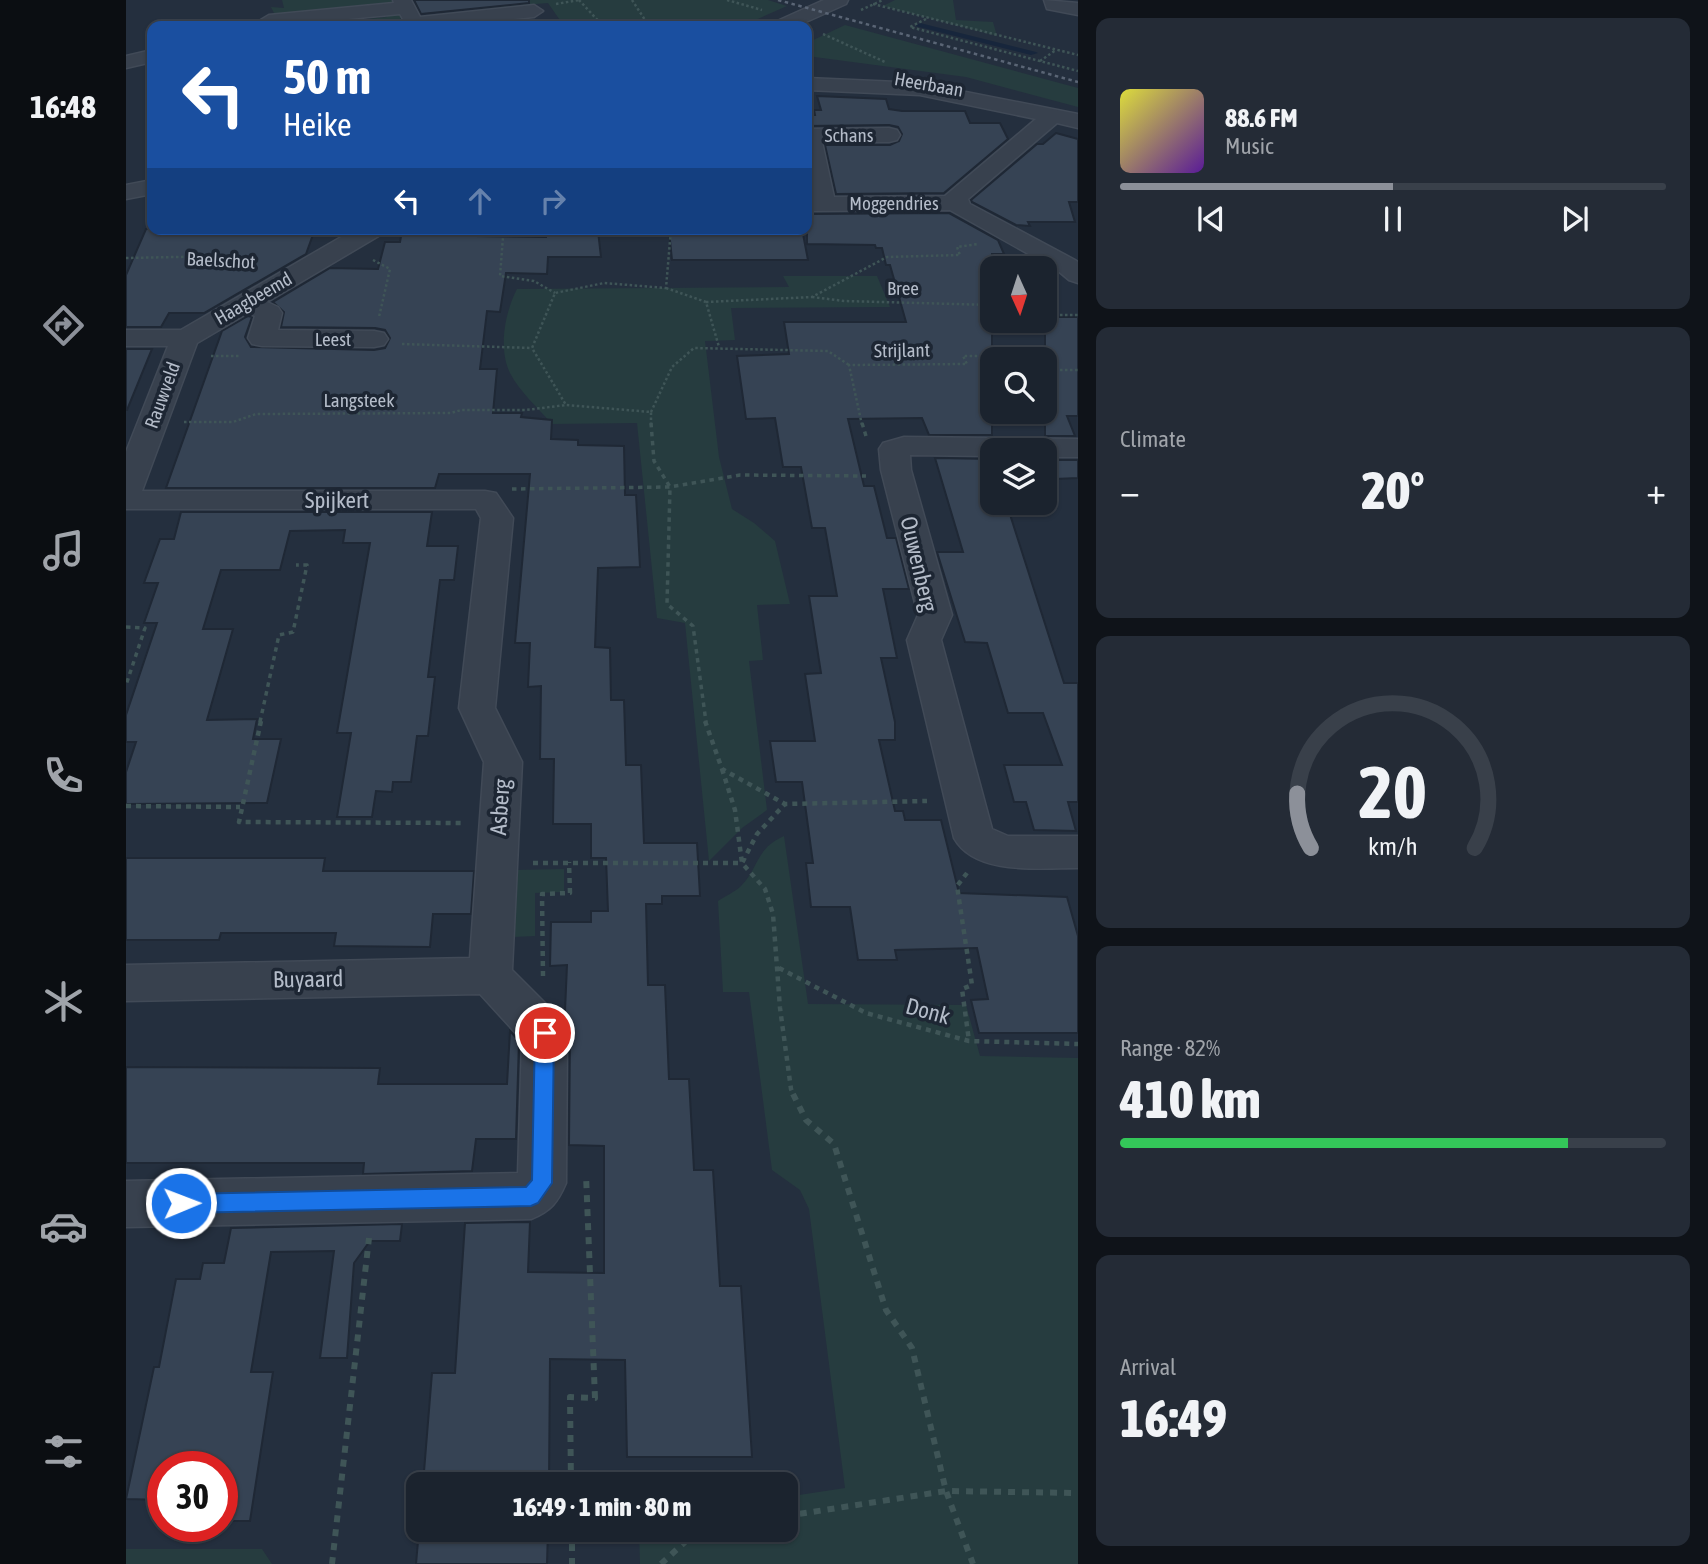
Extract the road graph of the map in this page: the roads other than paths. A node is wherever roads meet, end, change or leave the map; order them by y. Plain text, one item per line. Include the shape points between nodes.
1 (262, 0) edge
2 (1053, 0) edge
3 (855, 3) edge
4 (1078, 9) edge
5 (534, 11) dead end
6 (410, 14) edge
7 (777, 20) edge
8 (268, 21) edge
9 (311, 21) edge
10 (812, 28) edge
11 (147, 57) edge
12 (126, 62) edge
13 (812, 73) edge
14 (812, 84) edge
15 (1050, 114) junction
16 (1078, 121) edge
17 (889, 135) dead end
18 (812, 136) edge
19 (812, 175) edge
20 (147, 188) edge
21 (126, 192) edge
22 (957, 203) junction
23 (815, 204) edge
24 (362, 235) edge
25 (260, 262) road end
26 (315, 262) junction
27 (1078, 275) edge
28 (248, 302) junction
29 (126, 338) edge
30 (374, 339) road end
31 (181, 347) junction
32 (1078, 448) edge
33 (126, 492) edge
34 (126, 500) edge
35 (492, 560) joint
36 (1078, 852) edge
37 (490, 976) junction
38 (128, 991) edge
39 (126, 1204) edge

1 - 8 street
2 - 4 street via 1054,5
3 - 7 street
3 - 10 street
5 - 6 street
6 - 9 street
11 - 12 street
13 - 15 street, Heerbaan via 919,80 1018,102
14 - 15 street, Heerbaan via 919,89
15 - 16 street, Heerbaan
15 - 22 street, Moggendries via 956,197
17 - 18 street, Schans
19 - 23 street, Schans
20 - 21 street
22 - 23 street, Moggendries
22 - 27 street
24 - 26 street, Haagbeemd
25 - 26 street, Baelschot
26 - 28 street, Haagbeemd
28 - 30 street, Leest via 269,313 262,338
28 - 31 street, Haagbeemd
29 - 31 street
31 - 33 street, Rauwveld
32 - 36 street, Ouwenberg via 904,446 896,462 935,615 924,640 974,838 1003,852
34 - 35 street, Spijkert via 485,500 497,518
35 - 37 street, Asberg via 477,708 503,762
37 - 38 street, Buyaard
37 - 39 street via 545,1033 542,1183 531,1196

